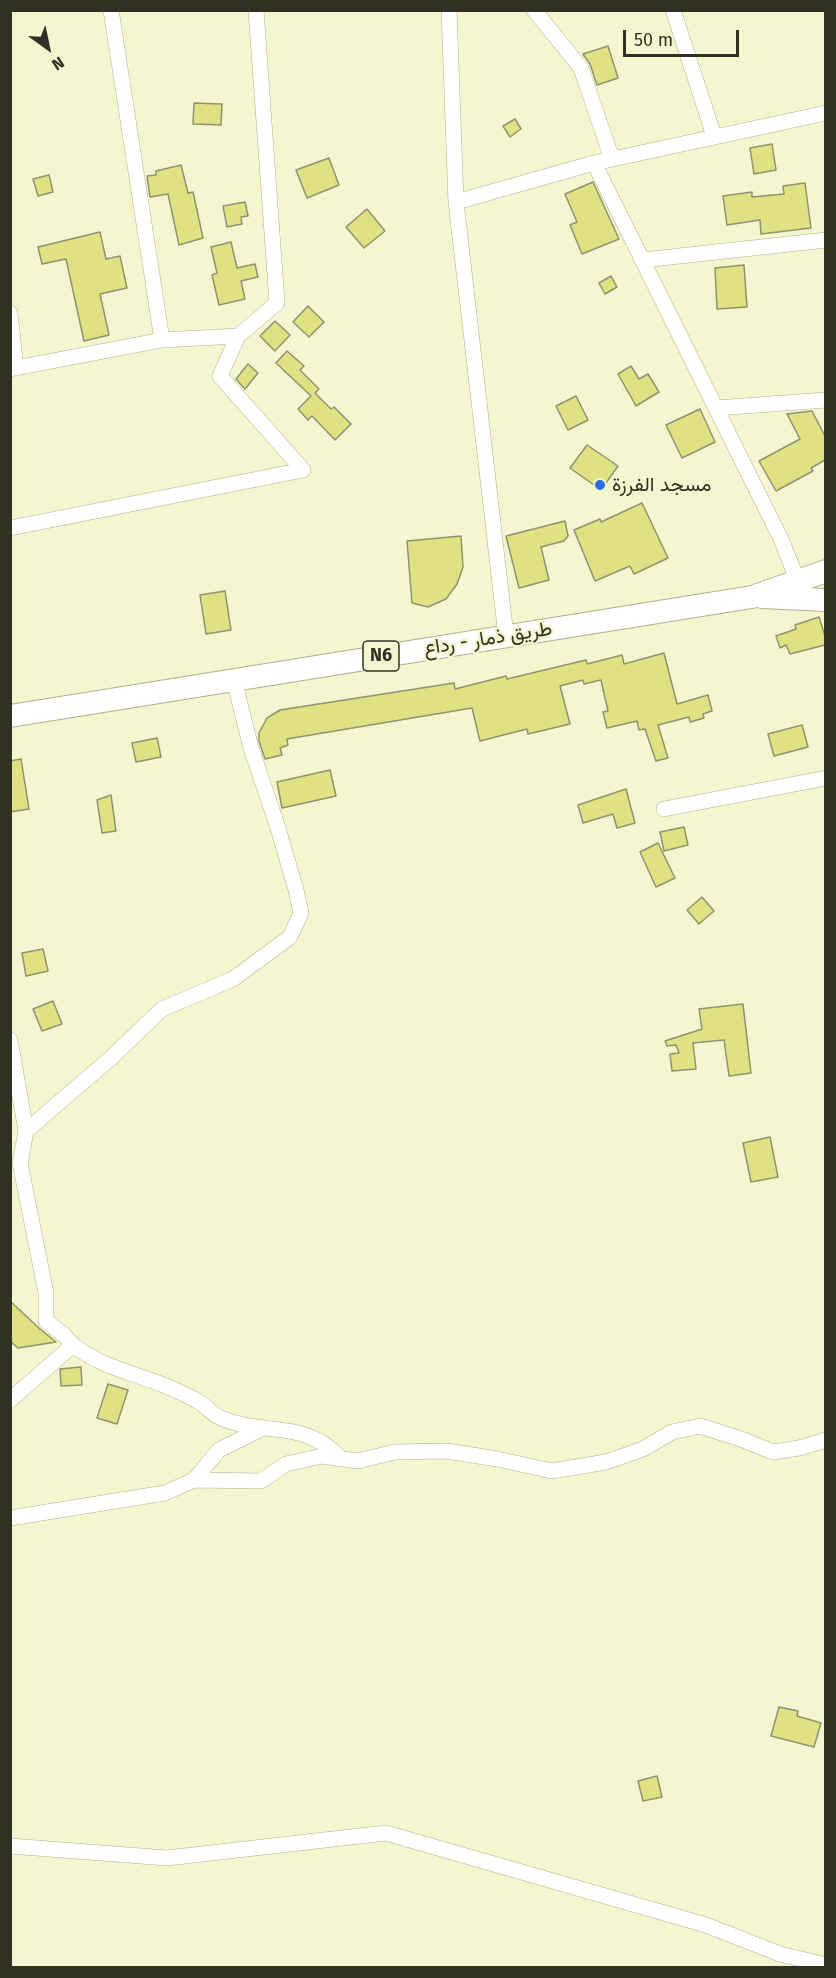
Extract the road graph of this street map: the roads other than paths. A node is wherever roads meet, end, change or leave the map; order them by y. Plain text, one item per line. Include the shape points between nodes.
1 (111, 10) edge
2 (256, 10) edge
3 (449, 10) edge
4 (534, 10) edge
5 (673, 10) edge
6 (825, 113) edge
7 (714, 136) junction
8 (612, 159) junction
9 (594, 163) junction
10 (456, 202) junction
11 (825, 240) edge
12 (643, 260) junction
13 (10, 313) edge
14 (238, 336) junction
15 (162, 340) junction
16 (13, 369) edge
17 (825, 400) edge
18 (716, 408) junction
19 (10, 528) edge
20 (825, 572) edge
21 (809, 593) edge
22 (506, 636) junction
23 (234, 680) junction
24 (10, 716) edge
25 (825, 778) edge
26 (664, 809) dead end
27 (10, 1040) edge
28 (26, 1131) junction
29 (74, 1345) junction
30 (10, 1400) edge
31 (266, 1427) junction
32 (825, 1440) edge
33 (340, 1459) junction
34 (194, 1480) junction
35 (10, 1518) edge
36 (10, 1846) edge
37 (783, 1961) edge
38 (825, 1965) edge

1 - 15 street
2 - 14 street via 277,303
3 - 10 street
4 - 8 street via 581,68
5 - 7 street
6 - 7 street
7 - 8 street
8 - 9 street
9 - 10 street
9 - 12 street
10 - 22 street
11 - 12 street
12 - 18 street
13 - 16 street
14 - 15 street
14 - 19 street via 220,376 303,470
15 - 16 street
17 - 18 street
18 - 21 street
20 - 21 main road, N6
21 - 22 main road, طريق ذمار - رداع / N6 via 752,597
22 - 23 main road, طريق ذمار - رداع / N6
23 - 24 main road, طريق ذمار - رداع / N6
23 - 28 street via 296,890 301,913 290,937 233,979 162,1009
25 - 26 street
27 - 28 street
28 - 29 street via 20,1163 46,1293 46,1321
29 - 30 street
29 - 31 street via 117,1370 199,1402 220,1418
31 - 33 street via 307,1434 331,1448
31 - 34 street via 219,1450
32 - 33 street via 774,1452 700,1426 672,1432 643,1449 606,1462 552,1471 447,1451 394,1452 358,1461
33 - 34 street via 322,1456 286,1464 261,1481
34 - 35 street via 165,1493
36 - 37 street via 167,1858 386,1833 706,1925
37 - 38 street

